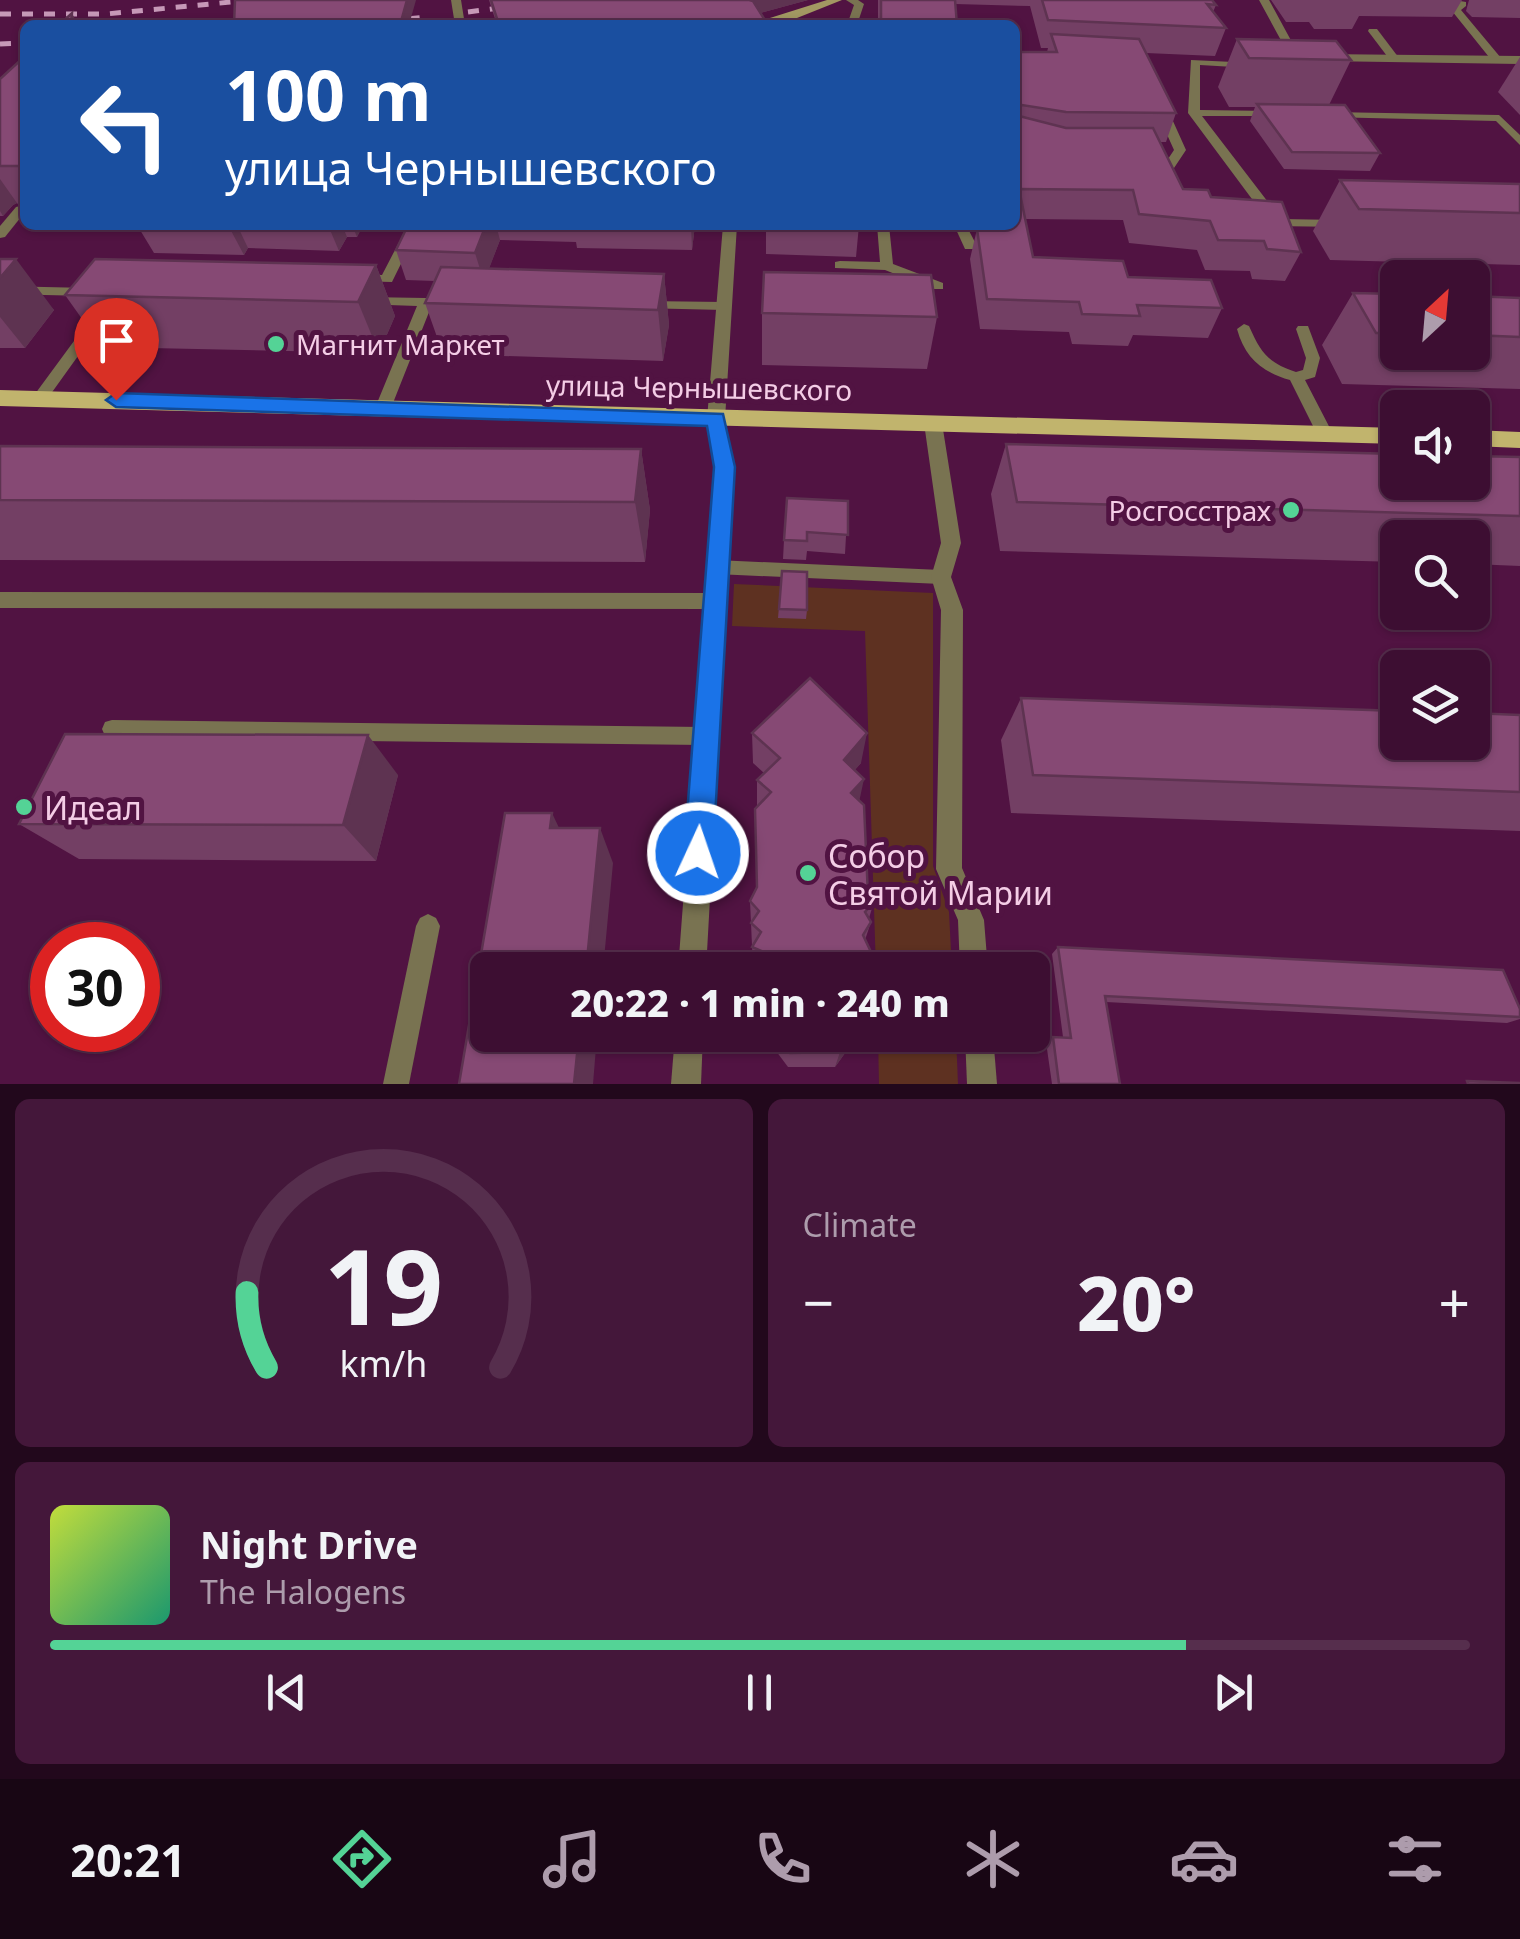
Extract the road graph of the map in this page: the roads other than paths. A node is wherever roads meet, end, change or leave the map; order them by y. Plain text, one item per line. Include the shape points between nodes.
1 (837, 0) edge
2 (851, 0) edge
3 (1264, 0) edge
4 (1459, 0) edge
5 (781, 20) edge
6 (854, 20) edge
7 (1373, 31) dead end
8 (1296, 57) junction
9 (1394, 58) junction
10 (1498, 60) junction
11 (1520, 60) edge
12 (1282, 61) edge
13 (1268, 66) edge
14 (1156, 96) edge
15 (1194, 113) junction
16 (1290, 114) edge
17 (1309, 115) edge
18 (1520, 142) edge
19 (1163, 150) edge
20 (1180, 150) junction
21 (1180, 195) edge
22 (20, 210) edge
23 (1352, 224) edge
24 (412, 230) edge
25 (730, 230) edge
26 (883, 230) edge
27 (962, 230) edge
28 (0, 234) edge
29 (970, 246) dead end
30 (840, 265) dead end
31 (887, 266) junction
32 (347, 278) edge
33 (938, 286) dead end
34 (0, 290) edge
35 (96, 292) edge
36 (116, 293) edge
37 (358, 300) edge
38 (626, 304) edge
39 (724, 306) junction
40 (1244, 329) dead end
41 (1304, 329) dead end
42 (1296, 376) junction
43 (0, 398) edge
44 (40, 398) junction
45 (382, 408) junction
46 (716, 419) junction
47 (933, 423) junction
48 (1325, 434) junction
49 (1380, 436) edge
50 (1490, 439) edge
51 (1520, 440) edge
52 (716, 568) junction
53 (941, 578) junction
54 (0, 600) edge
55 (714, 601) junction
56 (112, 728) dead end
57 (704, 736) junction
58 (428, 926) dead end
59 (693, 952) edge
60 (973, 952) edge
61 (688, 1052) edge
62 (980, 1052) edge
63 (396, 1084) edge
64 (686, 1084) edge
65 (982, 1084) edge

1 - 5 main road
2 - 6 lane via 859,4
3 - 8 lane
4 - 10 lane via 1463,4 1455,10
7 - 9 lane
8 - 9 street
8 - 12 lane
9 - 10 street
10 - 11 street
13 - 15 lane via 1195,62
14 - 20 lane
15 - 16 lane
15 - 23 lane via 1277,224
17 - 18 lane via 1500,118
19 - 20 lane
20 - 21 lane via 1166,171
22 - 28 lane
24 - 32 lane via 387,279
25 - 39 street
26 - 31 lane
27 - 29 lane
30 - 31 lane
31 - 33 lane
34 - 35 lane
36 - 44 lane
37 - 45 lane via 426,302
38 - 39 lane
39 - 46 street
40 - 42 lane via 1248,349 1270,369
41 - 42 lane via 1313,358 1310,372
42 - 48 lane
43 - 44 main road, улица Чернышевского
44 - 45 main road, улица Чернышевского
45 - 46 main road, улица Чернышевского
46 - 47 main road, улица Чернышевского
46 - 52 street via 725,467
47 - 48 main road, улица Чернышевского
47 - 53 street via 951,543
48 - 49 main road, улица Чернышевского
50 - 51 main road
52 - 53 lane
52 - 55 street
53 - 60 street via 952,610 948,870 971,920
54 - 55 lane
55 - 57 street
56 - 57 lane
57 - 59 street
58 - 63 lane
61 - 64 street
62 - 65 street

